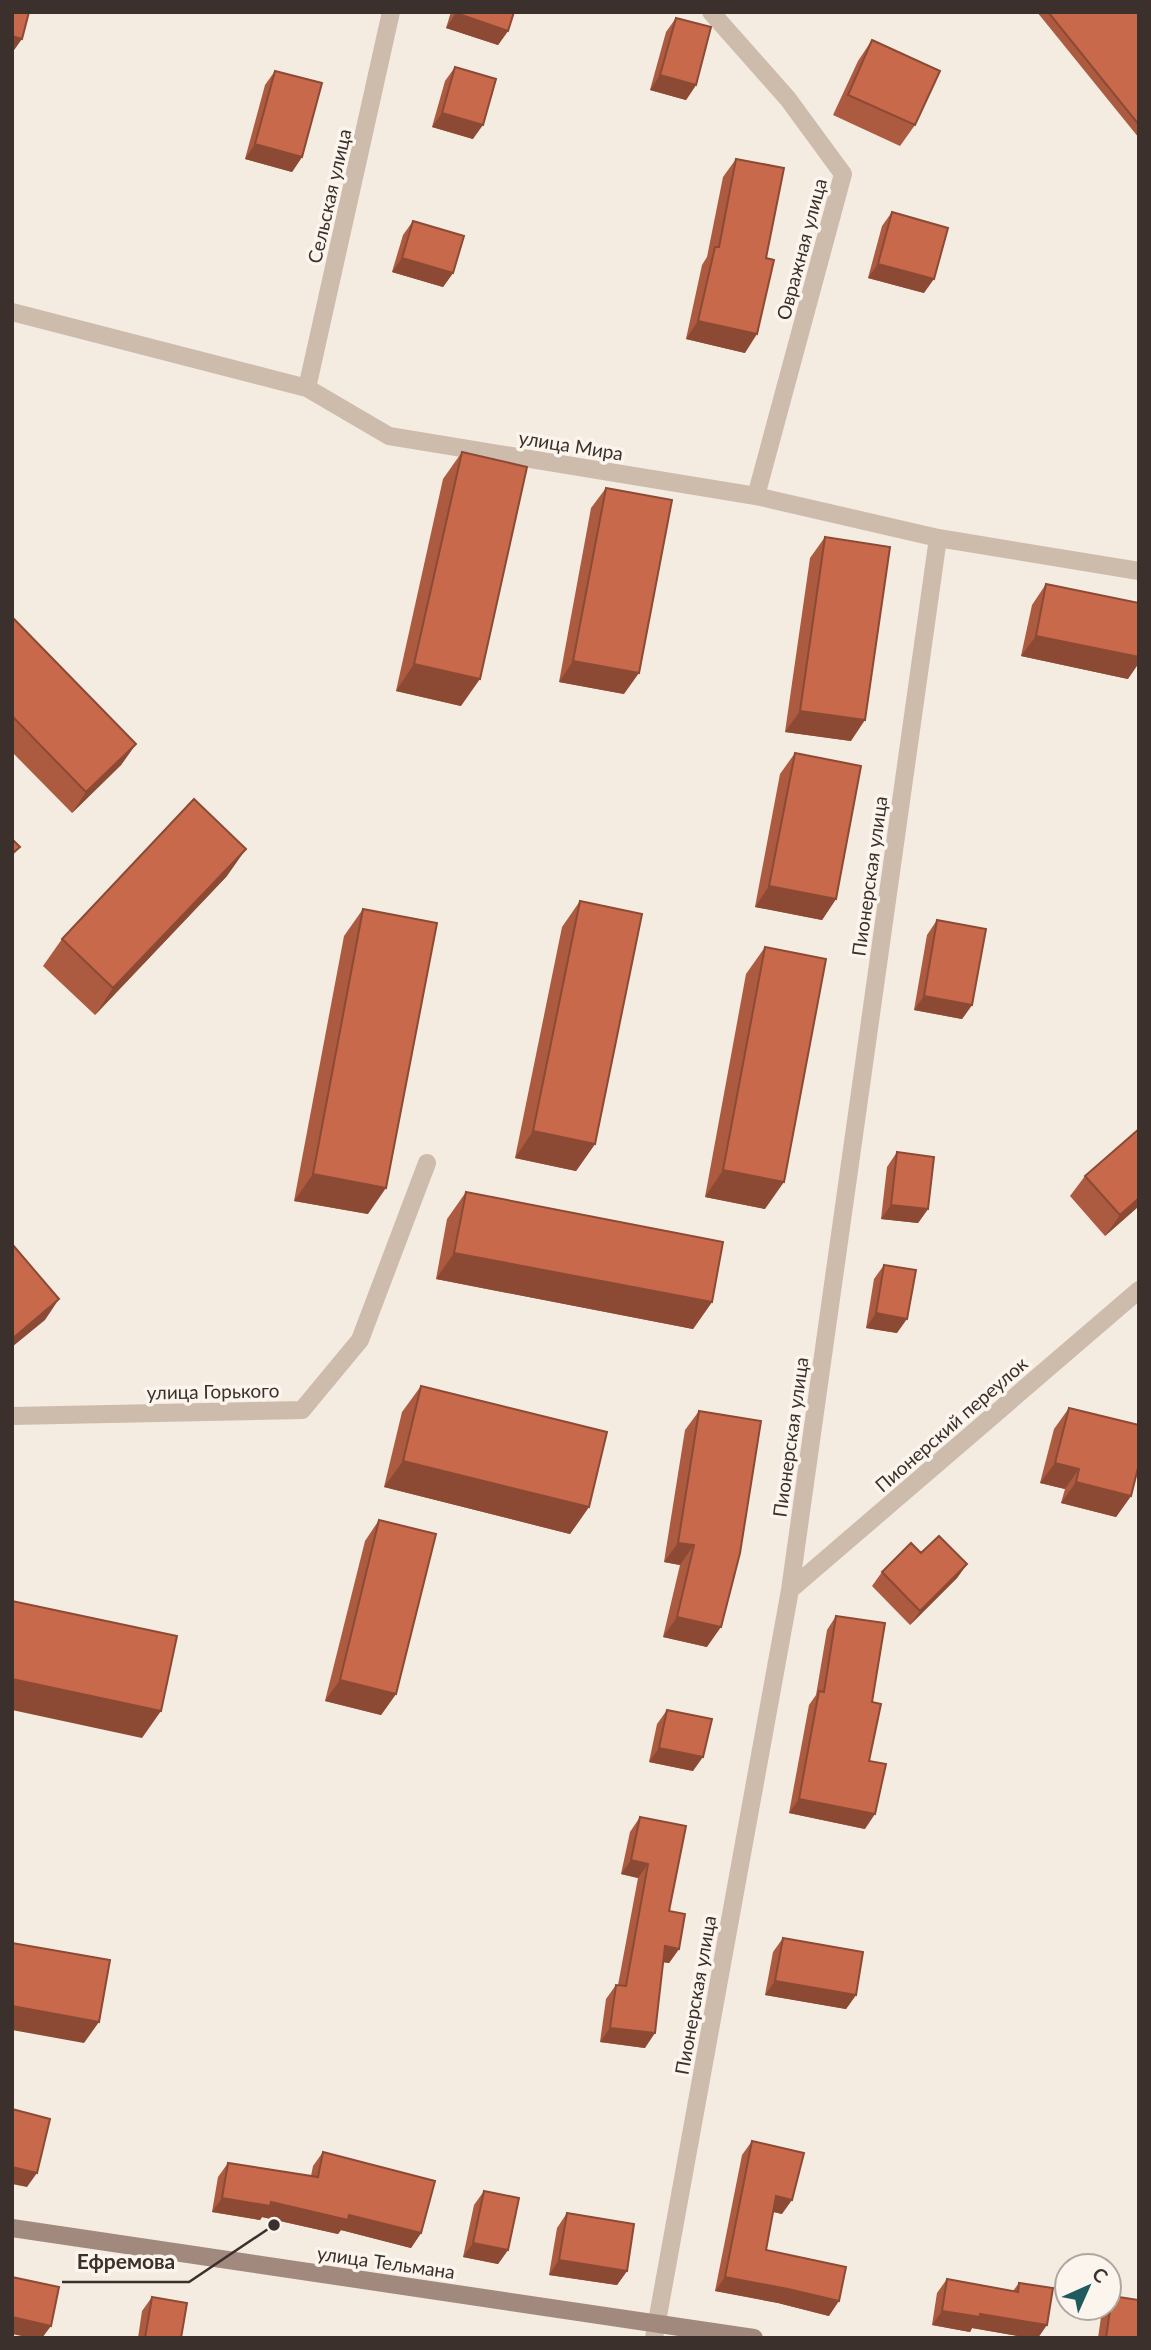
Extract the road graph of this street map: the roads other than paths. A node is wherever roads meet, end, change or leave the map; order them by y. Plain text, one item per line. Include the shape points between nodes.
1 (391, 12) edge
2 (711, 12) edge
3 (12, 312) edge
4 (307, 388) junction
5 (756, 496) junction
6 (938, 538) junction
7 (1139, 571) edge
8 (427, 1164) dead end
9 (1139, 1290) edge
10 (12, 1416) edge
11 (790, 1590) junction
12 (12, 2228) edge
13 (655, 2330) edge
14 (754, 2338) edge

1 - 4 street, Сельская улица
2 - 5 street, Овражная улица via 788,99 843,174
3 - 4 street, улица Мира
4 - 5 street, улица Мира via 389,436
5 - 6 street, улица Мира
6 - 7 street, улица Мира
6 - 11 street, Пионерская улица
8 - 10 street, улица Горького via 360,1340 302,1410
9 - 11 street, Пионерский переулок
11 - 13 street, Пионерская улица
12 - 13 street, улица Тельмана
13 - 14 street, улица Тельмана

